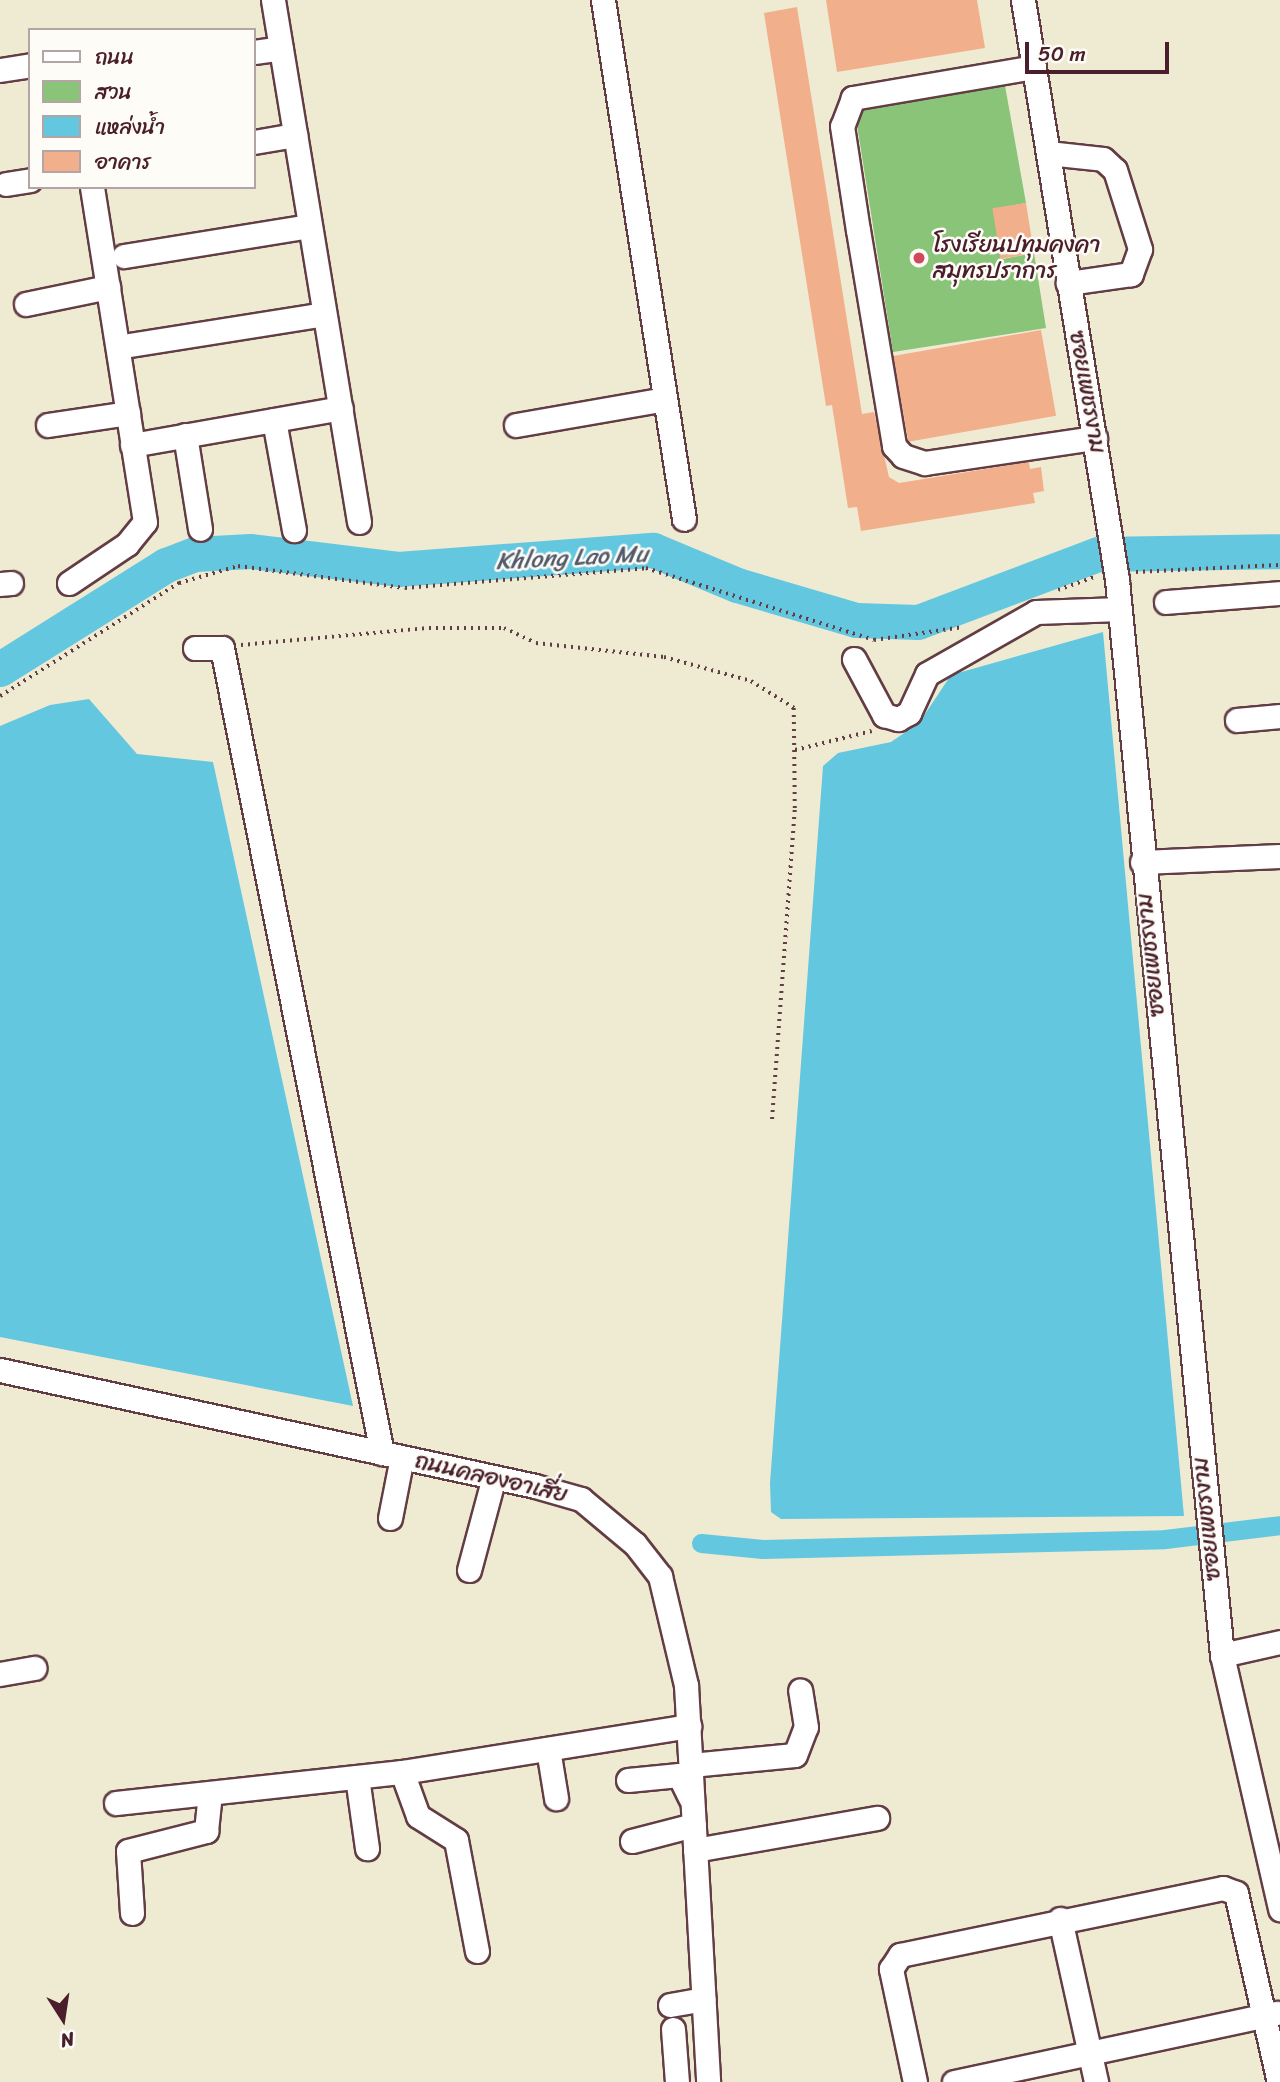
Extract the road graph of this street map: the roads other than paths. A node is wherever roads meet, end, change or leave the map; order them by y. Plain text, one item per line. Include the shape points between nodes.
1 (273, 0) edge
2 (603, 0) edge
3 (1023, 0) edge
4 (281, 48) junction
5 (256, 52) edge
6 (28, 65) edge
7 (1034, 67) junction
8 (0, 70) edge
9 (295, 135) junction
10 (256, 142) edge
11 (1048, 153) junction
12 (28, 180) edge
13 (6, 184) dead end
14 (92, 189) edge
15 (310, 226) junction
16 (124, 256) dead end
17 (1068, 283) junction
18 (108, 287) junction
19 (26, 304) dead end
20 (324, 314) junction
21 (129, 345) dead end
22 (665, 399) junction
23 (341, 408) junction
24 (128, 413) junction
25 (274, 420) junction
26 (48, 425) dead end
27 (516, 425) dead end
28 (186, 435) junction
29 (1095, 438) junction
30 (132, 445) junction
31 (684, 519) dead end
32 (359, 522) dead end
33 (200, 529) dead end
34 (294, 530) dead end
35 (68, 583) dead end
36 (1280, 593) edge
37 (1166, 602) dead end
38 (1120, 609) junction
39 (195, 648) dead end
40 (854, 659) dead end
41 (1280, 716) edge
42 (1237, 720) dead end
43 (1280, 856) edge
44 (1142, 862) junction
45 (0, 1370) edge
46 (392, 1455) junction
47 (495, 1477) junction
48 (390, 1518) dead end
49 (469, 1570) dead end
50 (1280, 1642) edge
51 (1222, 1655) junction
52 (34, 1668) dead end
53 (0, 1674) edge
54 (800, 1690) dead end
55 (689, 1726) junction
56 (548, 1749) junction
57 (691, 1765) junction
58 (402, 1772) junction
59 (357, 1777) junction
60 (628, 1780) dead end
61 (210, 1793) junction
62 (693, 1796) junction
63 (556, 1798) dead end
64 (117, 1804) dead end
65 (877, 1818) dead end
66 (694, 1825) junction
67 (632, 1841) dead end
68 (367, 1848) dead end
69 (695, 1850) junction
70 (697, 1885) dead end
71 (1280, 1909) edge
72 (132, 1913) dead end
73 (1060, 1919) junction
74 (477, 1951) dead end
75 (703, 2000) junction
76 (670, 2005) dead end
77 (1272, 2014) edge
78 (673, 2029) dead end
79 (1089, 2052) junction
80 (677, 2082) edge
81 (708, 2082) edge
82 (915, 2082) edge
83 (954, 2082) edge
84 (1096, 2082) edge
85 (1279, 2082) edge

1 - 4 street
2 - 22 street
3 - 7 street, ซอยเพชรงาม
4 - 5 street
4 - 9 street
6 - 8 street
7 - 11 street, ซอยเพชรงาม
7 - 29 street via 853,98 842,126 858,230 894,446 903,456 925,463
9 - 10 street
9 - 15 street
11 - 17 street, ซอยเพชรงาม
11 - 17 street via 1103,159 1115,170 1140,249 1131,274
12 - 13 street
14 - 18 street
15 - 16 street
15 - 20 street
17 - 29 street, ซอยเพชรงาม
18 - 19 street
18 - 24 street
20 - 21 street
20 - 23 street
22 - 27 street
22 - 31 street
23 - 25 street
23 - 32 street
24 - 26 street
24 - 30 street
25 - 28 street
25 - 34 street
28 - 30 street
28 - 33 street
29 - 38 street, ซอยเพชรงาม via 1119,575
30 - 35 street via 145,504 140,533
36 - 37 street
38 - 40 street via 1036,612 948,658 927,674 909,713 895,718 884,715
38 - 44 street, ซอยเพชรงาม
39 - 46 street via 222,648
41 - 42 street
43 - 44 street
44 - 51 street, ซอยเพชรงาม
45 - 46 street, ถนนคลองอาเสี่ย
46 - 47 street, ถนนคลองอาเสี่ย
46 - 48 street
47 - 49 street
47 - 55 street, ถนนคลองอาเสี่ย via 581,1499 635,1544 660,1576 676,1628
50 - 51 street
51 - 71 street, ซอยเพชรงาม
52 - 53 street
54 - 57 street via 806,1727 795,1755
55 - 56 street
55 - 57 street, ถนนคลองอาเสี่ย
56 - 58 street
56 - 63 street
57 - 62 street, ถนนคลองอาเสี่ย
58 - 59 street
58 - 74 street via 418,1816 456,1840
59 - 61 street
59 - 68 street
60 - 62 street via 679,1775
61 - 64 street
61 - 72 street via 206,1831 128,1851
62 - 66 street, ถนนคลองอาเสี่ย
65 - 69 street
66 - 67 street
66 - 69 street, ถนนคลองอาเสี่ย
69 - 75 street, ถนนคลองอาเสี่ย
70 - 75 street
73 - 77 street via 1230,1889
73 - 79 street
73 - 82 street via 892,1960
75 - 76 street
75 - 81 street, ถนนคลองอาเสี่ย
77 - 79 street
77 - 85 street
78 - 80 street
79 - 83 street
79 - 84 street

